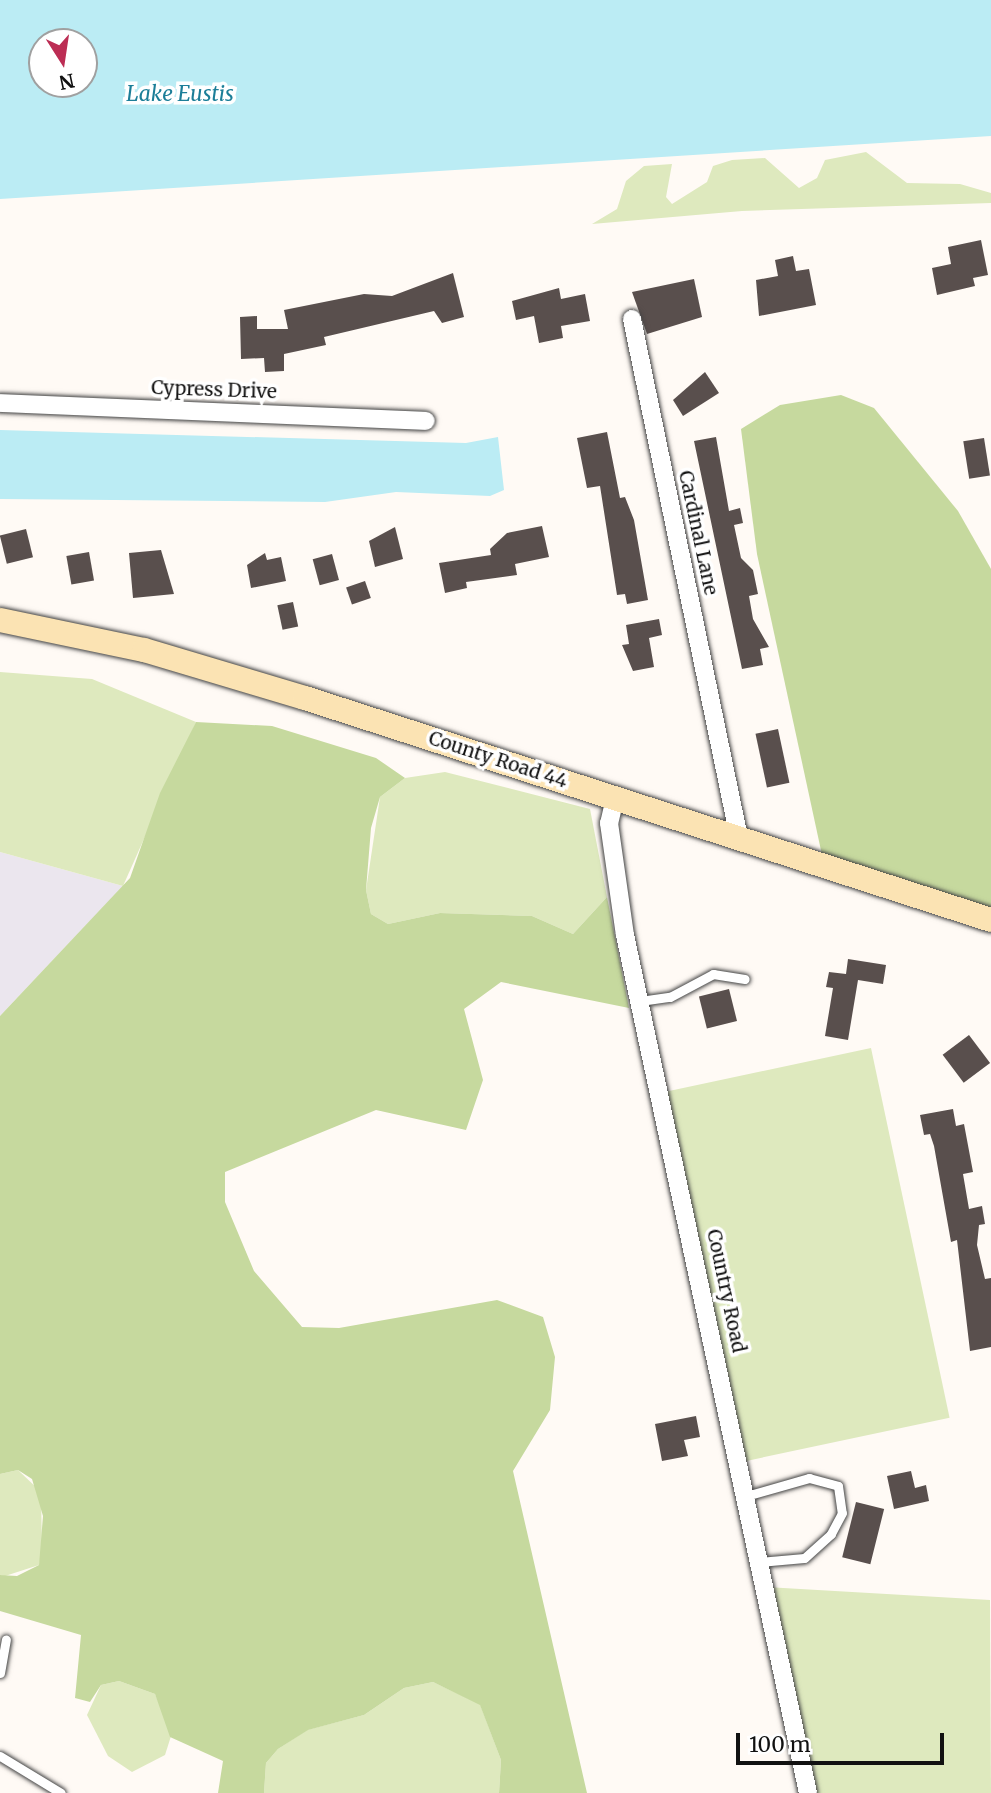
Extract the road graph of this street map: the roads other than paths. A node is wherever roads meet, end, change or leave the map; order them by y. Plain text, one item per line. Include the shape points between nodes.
1 (632, 318) dead end
2 (0, 403) edge
3 (426, 421) dead end
4 (0, 620) edge
5 (615, 798) junction
6 (739, 838) junction
7 (991, 920) edge
8 (745, 979) dead end
9 (640, 1001) junction
10 (746, 1496) junction
11 (760, 1562) junction
12 (6, 1640) dead end
13 (0, 1673) edge
14 (0, 1756) edge
15 (61, 1793) edge
16 (808, 1793) edge

1 - 6 street, Cardinal Lane
2 - 3 street, Cypress Drive
4 - 5 main road, County Road 44 via 144,650
5 - 6 main road, County Road 44
5 - 9 street, Country Road via 608,823 613,867
6 - 7 main road, County Road 44
8 - 9 lane via 713,974 670,997
9 - 10 street, Country Road
10 - 11 street, Country Road
10 - 11 lane via 809,1478 838,1486 842,1513 831,1534 804,1558
11 - 16 street, Country Road
12 - 13 lane
14 - 15 lane

